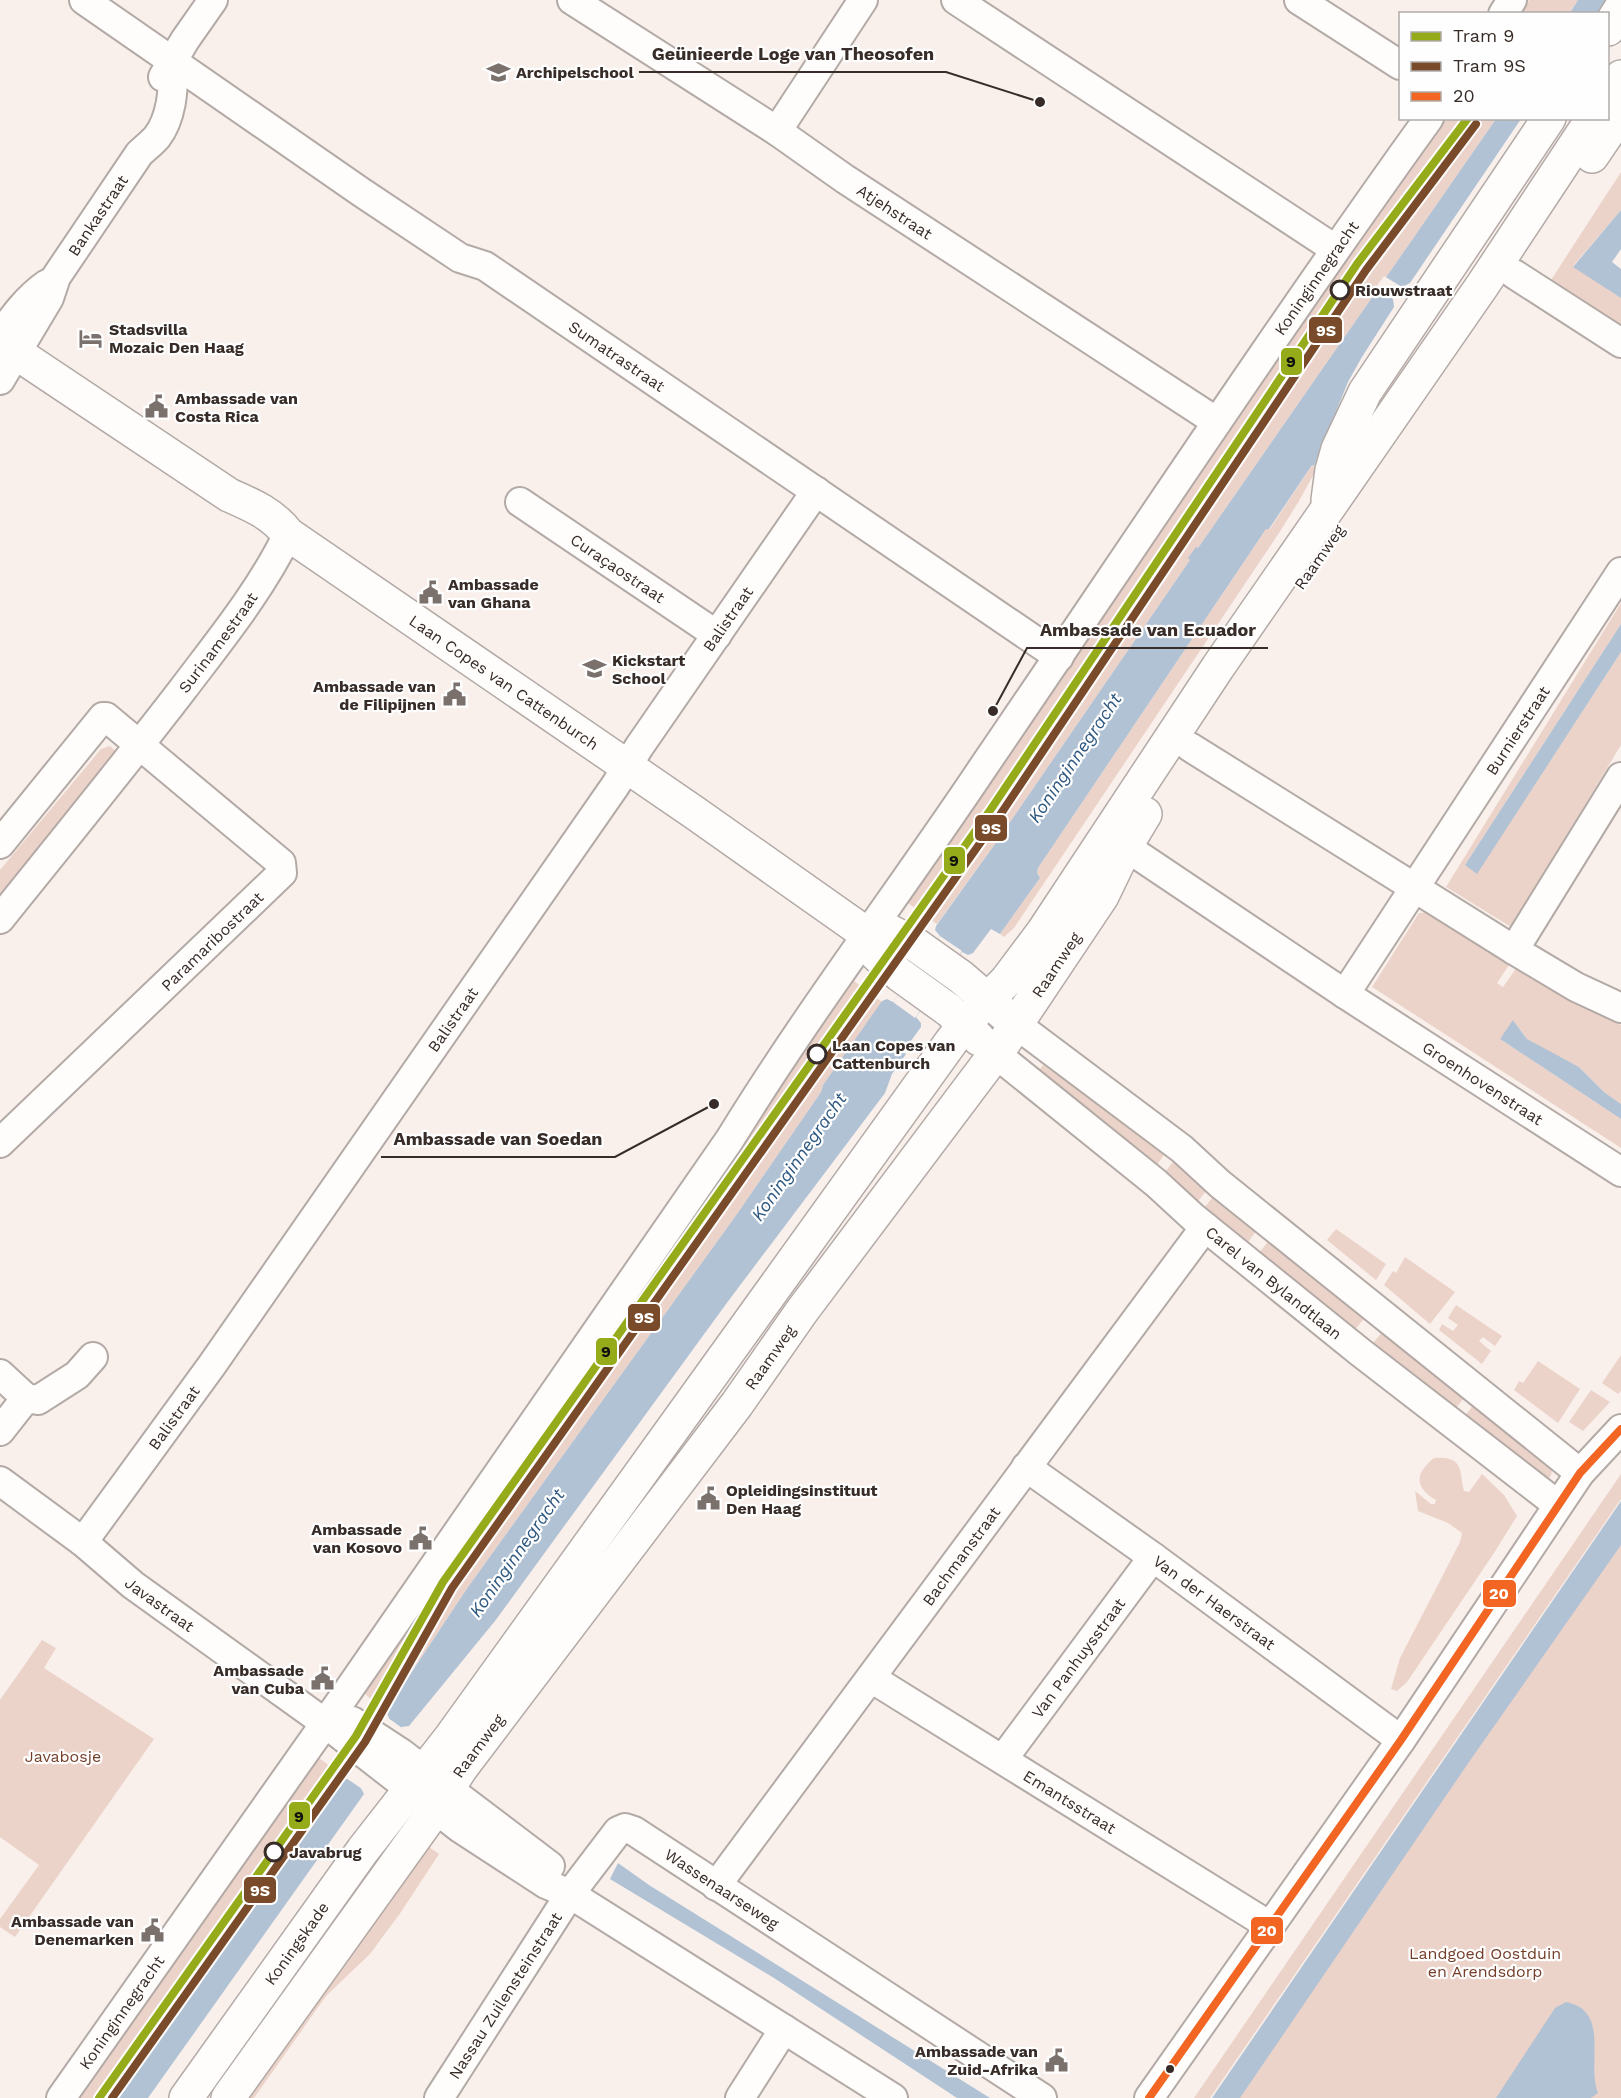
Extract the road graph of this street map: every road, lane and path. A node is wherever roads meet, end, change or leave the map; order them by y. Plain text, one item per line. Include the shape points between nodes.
1 (84, 0) edge
2 (213, 0) edge
3 (572, 0) edge
4 (863, 0) edge
5 (956, 0) edge
6 (1299, 0) edge
7 (1621, 8) edge
8 (1609, 27) edge
9 (174, 61) junction
10 (1399, 64) edge
11 (1621, 76) edge
12 (1609, 95) edge
13 (1621, 113) edge
14 (1428, 120) edge
15 (1548, 120) edge
16 (1592, 120) edge
17 (777, 131) junction
18 (1335, 249) junction
19 (1514, 274) junction
20 (6, 343) edge
21 (1621, 343) edge
22 (0, 380) edge
23 (1217, 422) junction
24 (816, 491) junction
25 (520, 502) dead end
26 (1327, 510) junction
27 (288, 534) junction
28 (1621, 572) edge
29 (717, 635) junction
30 (1059, 657) junction
31 (141, 744) junction
32 (1190, 747) junction
33 (627, 766) junction
34 (1619, 785) edge
35 (0, 844) edge
36 (1126, 847) junction
37 (1416, 889) junction
38 (0, 919) edge
39 (868, 935) junction
40 (1514, 950) junction
41 (1345, 994) junction
42 (989, 1000) junction
43 (1621, 1008) edge
44 (1017, 1025) junction
45 (979, 1038) junction
46 (0, 1143) edge
47 (1621, 1172) edge
48 (1204, 1227) junction
49 (93, 1357) dead end
50 (0, 1374) edge
51 (26, 1398) junction
52 (1621, 1429) edge
53 (0, 1431) edge
54 (1026, 1467) junction
55 (1580, 1473) junction
56 (0, 1481) edge
57 (1558, 1504) junction
58 (83, 1542) junction
59 (1153, 1557) junction
60 (871, 1678) junction
61 (325, 1723) junction
62 (1401, 1740) junction
63 (1003, 1759) junction
64 (430, 1789) junction
65 (716, 1886) junction
66 (570, 1894) junction
67 (1270, 1926) junction
68 (784, 2029) junction
69 (61, 2098) edge
70 (186, 2098) edge
71 (228, 2098) edge
72 (439, 2098) edge
73 (740, 2098) edge
74 (893, 2098) edge
75 (1042, 2098) edge
76 (1149, 2098) edge

1 - 9 street, Sumatrastraat
2 - 9 street, Bankastraat
3 - 17 street, Atjehstraat
4 - 17 street
5 - 18 street
6 - 10 street
7 - 8 main road
9 - 20 street, Bankastraat via 159,84 139,153 56,277 49,298
9 - 24 street, Sumatrastraat via 460,258 485,266
11 - 12 main road
13 - 19 main road, Raamweg
14 - 18 street, Koninginnegracht
15 - 26 main road via 1365,392 1335,459
16 - 26 main road, Raamweg
17 - 23 street, Atjehstraat
18 - 23 street, Koninginnegracht
19 - 21 street
19 - 32 main road, Raamweg
20 - 22 street, Bankastraat
20 - 27 main road, Laan Copes van Cattenburch via 229,495 271,534
23 - 30 street, Koninginnegracht
24 - 29 street, Balistraat
24 - 30 street, Sumatrastraat
25 - 29 street, Curaçaostraat
26 - 42 main road, Raamweg via 1043,932
27 - 31 street, Surinamestraat via 224,635
27 - 33 main road, Laan Copes van Cattenburch
28 - 37 street, Burnierstraat
29 - 33 street, Balistraat
30 - 39 street, Koninginnegracht
31 - 35 street via 103,717
31 - 38 street, Surinamestraat
31 - 46 street, Paramaribostraat via 281,863 282,873
32 - 36 main road, Raamweg
32 - 37 street
33 - 39 main road, Laan Copes van Cattenburch
33 - 58 street, Balistraat
34 - 40 street
36 - 41 street, Groenhovenstraat
36 - 44 main road, Raamweg via 1102,896
37 - 40 street
37 - 41 street
39 - 42 main road via 889,931 916,945
39 - 45 main road, Laan Copes van Cattenburch via 874,952
39 - 61 street, Koninginnegracht
40 - 43 street
41 - 47 street, Groenhovenstraat
42 - 44 main road
42 - 45 main road, Raamweg
44 - 45 main road, Raamweg
44 - 55 street via 1182,1149 1220,1184
45 - 48 street, Carel van Bylandtlaan
45 - 64 main road, Raamweg
45 - 64 main road, Raamweg via 910,1168 461,1768
48 - 54 street, Bachmanstraat
48 - 57 street, Carel van Bylandtlaan
49 - 51 street via 77,1375 38,1400
50 - 51 street
51 - 53 street
52 - 55 street
54 - 59 street, Van der Haerstraat
54 - 60 street, Bachmanstraat
55 - 57 street
56 - 58 street, Javastraat
57 - 62 street
58 - 61 street, Javastraat via 133,1585
59 - 62 street, Van der Haerstraat
59 - 63 street, Van Panhuysstraat
60 - 63 street, Emantsstraat
60 - 65 street, Bachmanstraat
61 - 64 street, Javastraat via 361,1739
61 - 69 street, Koninginnegracht
62 - 67 street
63 - 67 street, Emantsstraat
64 - 66 street via 466,1833 546,1884
64 - 70 main road, Koningskade via 336,1888
64 - 71 main road
65 - 66 street, Wassenaarseweg via 625,1828 618,1831
65 - 75 street, Wassenaarseweg
66 - 68 street
66 - 72 street, Nassau Zuilensteinstraat
67 - 76 street
68 - 73 street
68 - 74 street

